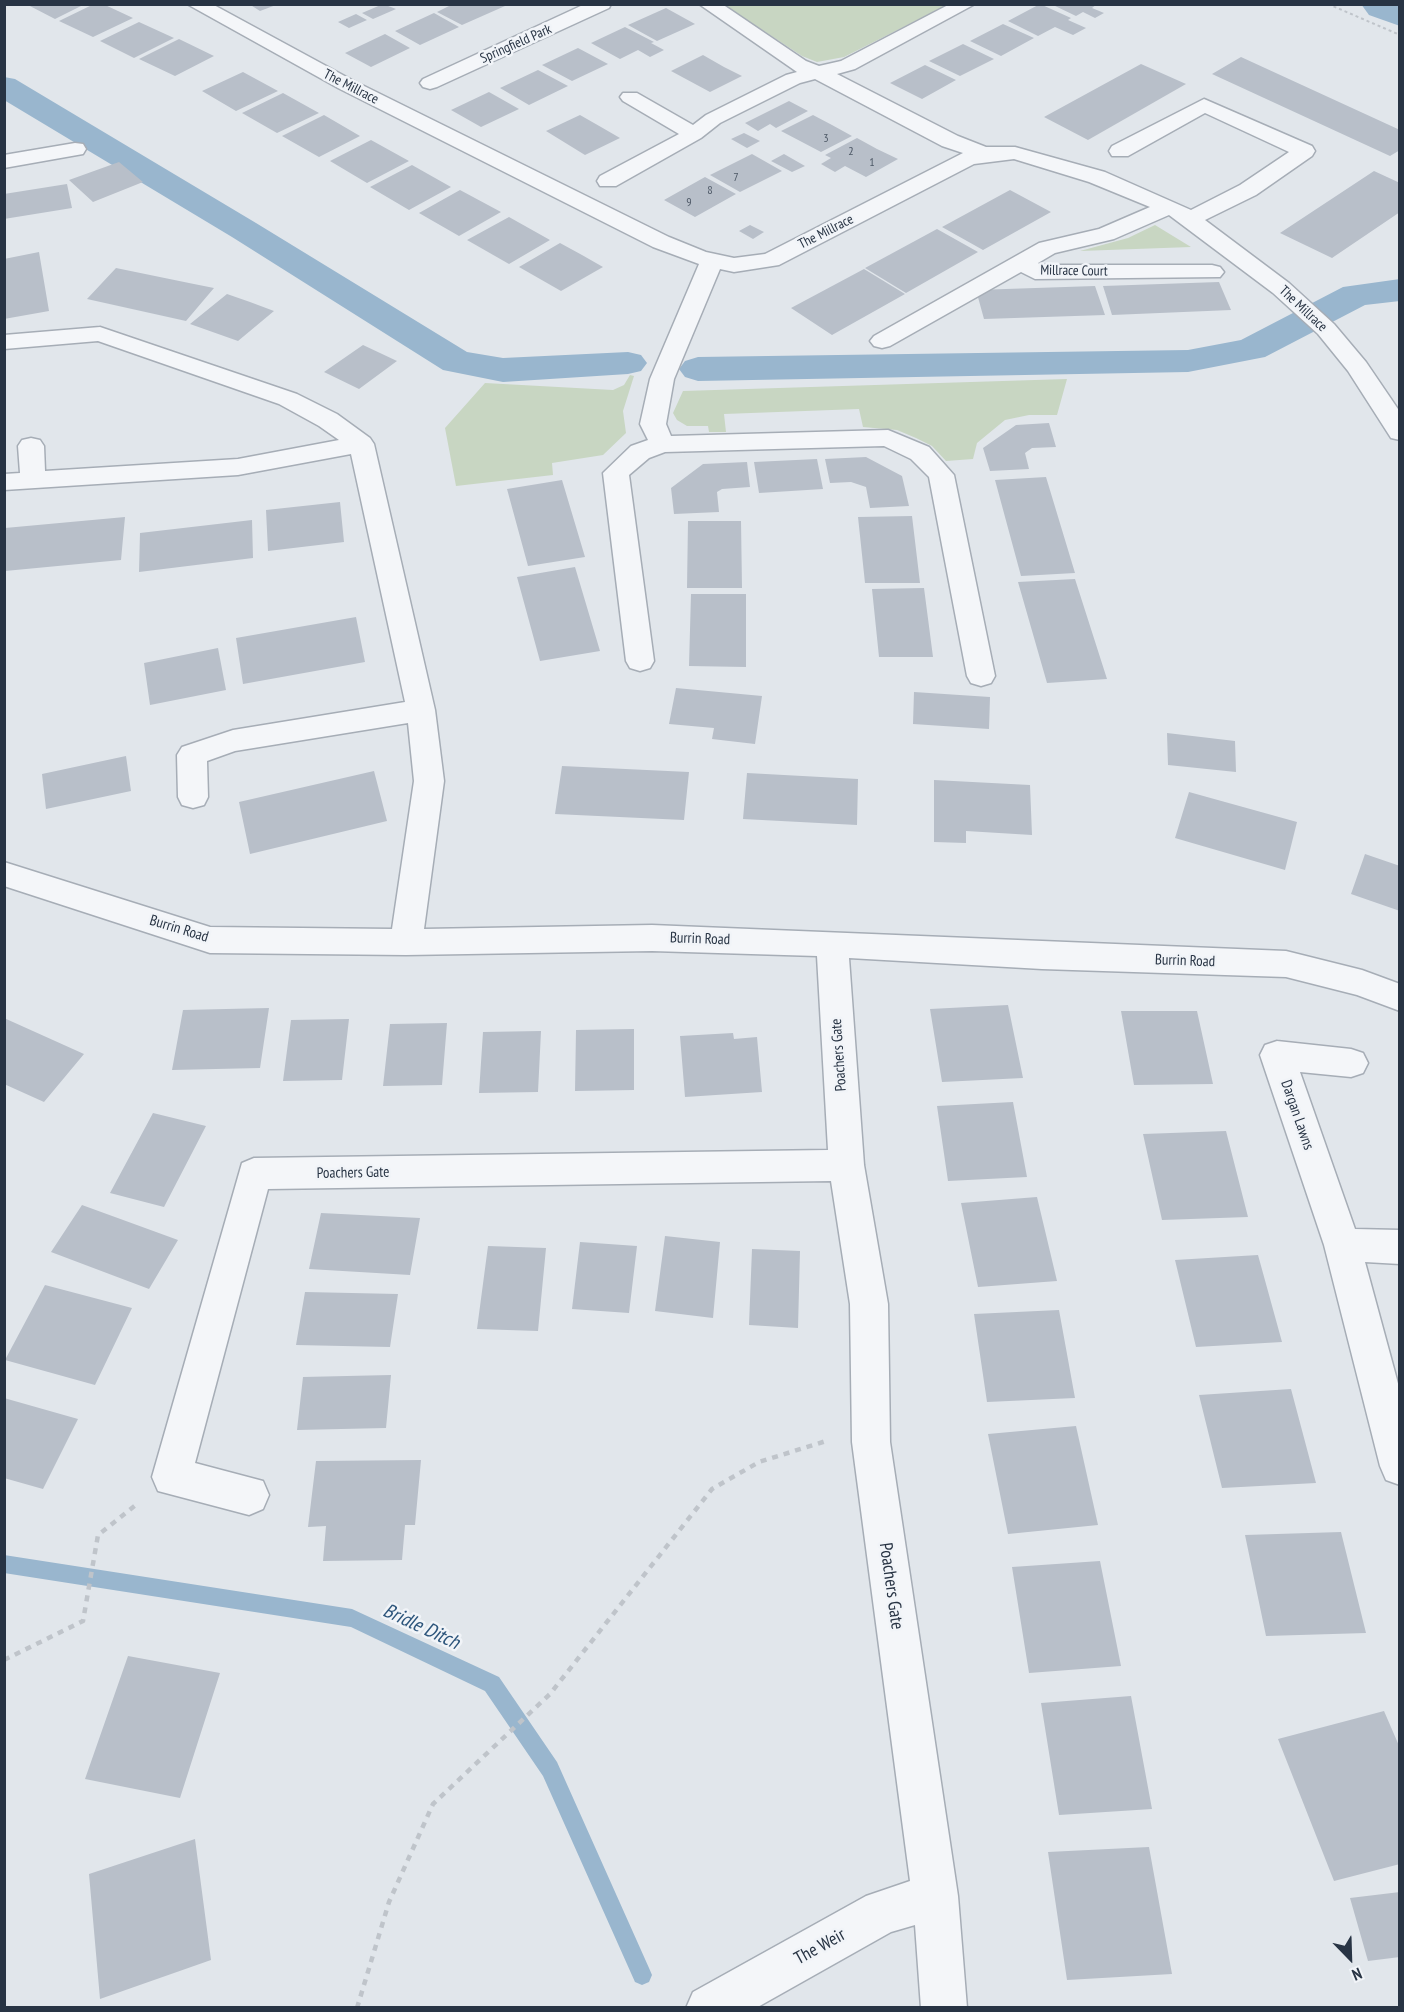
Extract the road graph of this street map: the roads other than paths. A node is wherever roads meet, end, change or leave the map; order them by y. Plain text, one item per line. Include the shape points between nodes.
1 (196, 4) edge
2 (602, 4) edge
3 (708, 4) edge
4 (966, 4) edge
5 (817, 74) junction
6 (430, 83) dead end
7 (630, 97) dead end
8 (694, 134) junction
9 (75, 150) dead end
10 (1120, 151) dead end
11 (984, 154) junction
12 (9, 155) edge
13 (608, 181) dead end
14 (1169, 207) junction
15 (1190, 219) junction
16 (712, 260) junction
17 (1023, 262) junction
18 (1212, 272) dead end
19 (882, 341) dead end
20 (4, 342) edge
21 (1400, 432) edge
22 (361, 444) junction
23 (662, 444) junction
24 (31, 446) dead end
25 (33, 480) junction
26 (4, 482) edge
27 (640, 661) dead end
28 (981, 676) dead end
29 (421, 710) junction
30 (194, 797) dead end
31 (4, 874) edge
32 (406, 942) junction
33 (832, 944) junction
34 (1400, 998) edge
35 (1351, 1063) dead end
36 (846, 1165) junction
37 (1342, 1245) junction
38 (1400, 1247) edge
39 (1400, 1466) edge
40 (249, 1495) dead end
41 (935, 1896) junction
42 (709, 2007) edge
43 (944, 2007) edge

1 - 16 street, The Millrace via 542,184 661,242
2 - 6 street, Springfield Park
3 - 5 street
4 - 5 street via 848,65
5 - 8 street via 793,79 713,119
5 - 11 street
7 - 8 street
8 - 13 street
9 - 12 street
10 - 15 street via 1162,138 1204,105 1304,151 1248,190
11 - 14 street, The Millrace via 1015,153 1048,161
11 - 16 street, The Millrace via 966,159 771,260 734,265
14 - 15 street, The Millrace
14 - 17 street, Millrace Court via 1106,234 1047,248
15 - 21 street, The Millrace via 1326,329 1357,367
16 - 23 street via 662,380 653,424
17 - 18 street, Millrace Court via 1035,272
17 - 19 street
20 - 22 street via 100,334 288,399 328,420
22 - 25 street via 238,466
22 - 29 street
23 - 27 street via 640,452 616,473
23 - 28 street via 888,438 920,453 941,475
24 - 25 street
25 - 26 street
29 - 30 street via 233,741 192,755
29 - 32 street via 429,781
31 - 32 street, Burrin Road via 210,940
32 - 33 street, Burrin Road via 652,938
33 - 34 street, Burrin Road via 1286,964 1362,983
33 - 36 street, Poachers Gate
35 - 37 street, Dargan Lawns via 1277,1055
36 - 40 street, Poachers Gate via 254,1174 172,1477
36 - 41 street, Poachers Gate via 869,1304 871,1442
37 - 38 street
37 - 39 street, Dargan Lawns
41 - 42 street, The Weir via 882,1912
41 - 43 street, Poachers Gate

